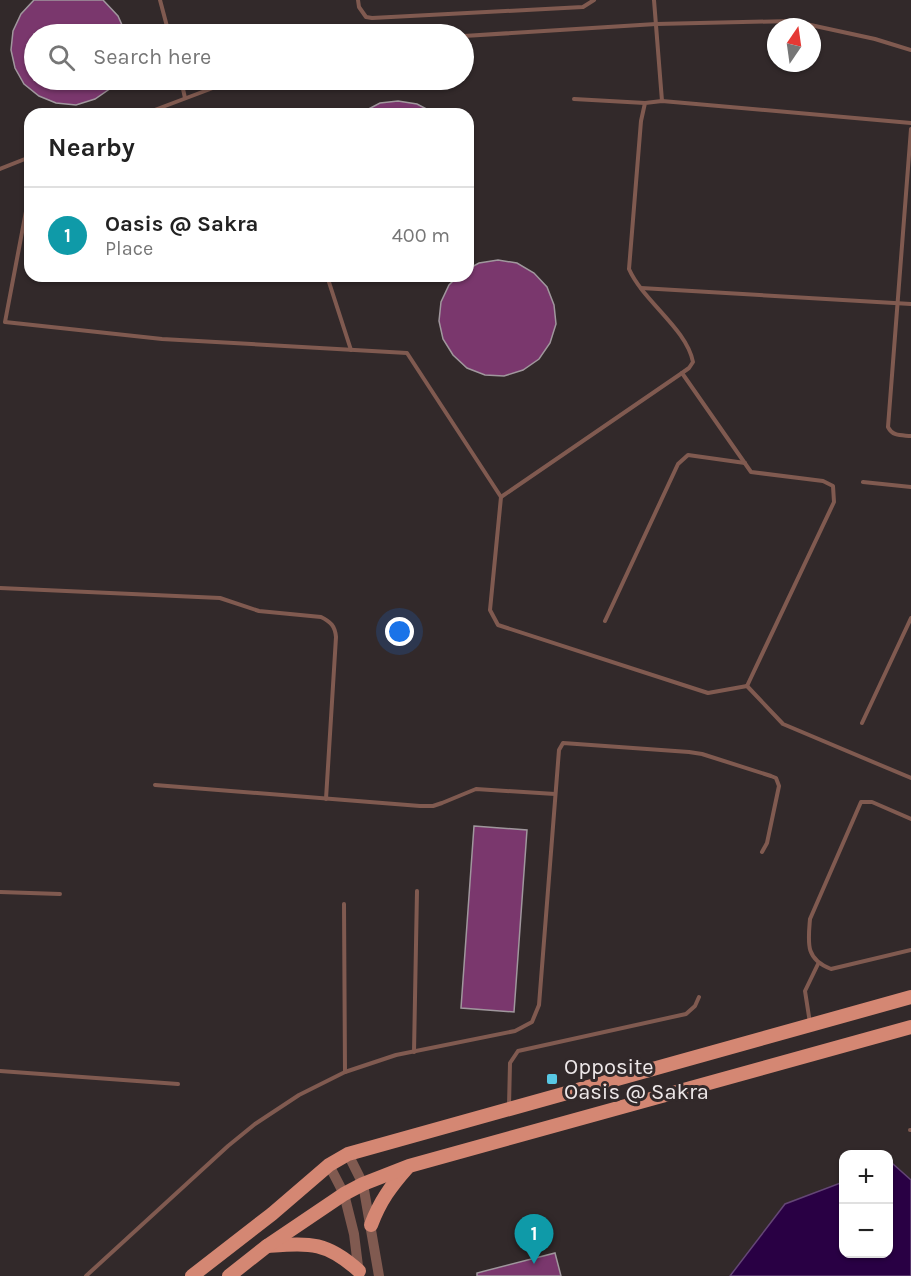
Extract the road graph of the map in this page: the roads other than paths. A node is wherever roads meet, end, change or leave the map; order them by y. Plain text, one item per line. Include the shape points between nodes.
1 (160, 0) edge
2 (358, 0) edge
3 (594, 0) edge
4 (654, 0) edge
5 (166, 24) edge
6 (656, 24) junction
7 (474, 35) edge
8 (911, 50) edge
9 (183, 90) edge
10 (207, 90) edge
11 (185, 98) junction
12 (574, 99) dead end
13 (662, 101) junction
14 (645, 103) junction
15 (159, 108) edge
16 (911, 123) edge
17 (911, 129) edge
18 (24, 159) edge
19 (0, 169) edge
20 (24, 222) edge
21 (329, 282) edge
22 (641, 288) junction
23 (898, 303) junction
24 (911, 304) edge
25 (351, 350) junction
26 (682, 373) junction
27 (911, 436) edge
28 (745, 463) junction
29 (863, 482) dead end
30 (911, 488) edge
31 (501, 497) junction
32 (0, 588) edge
33 (911, 618) edge
34 (605, 621) dead end
35 (747, 687) junction
36 (861, 723) dead end
37 (911, 778) edge
38 (155, 785) dead end
39 (555, 794) junction
40 (326, 799) junction
41 (911, 819) edge
42 (762, 852) dead end
43 (417, 891) dead end
44 (0, 892) edge
45 (60, 894) dead end
46 (344, 904) dead end
47 (911, 950) edge
48 (818, 964) junction
49 (699, 997) dead end
50 (911, 997) edge
51 (810, 1025) junction
52 (911, 1027) edge
53 (414, 1052) junction
54 (0, 1071) edge
55 (345, 1072) junction
56 (178, 1084) dead end
57 (509, 1109) junction
58 (348, 1154) junction
59 (329, 1165) junction
60 (409, 1166) junction
61 (363, 1184) junction
62 (344, 1194) junction
63 (371, 1225) junction
64 (267, 1246) junction
65 (359, 1274) edge
66 (86, 1276) edge
67 (192, 1276) edge
68 (229, 1276) edge
69 (379, 1276) edge

1 - 5 lane
2 - 3 lane via 366,17 372,18 583,8
4 - 6 lane
6 - 7 lane
6 - 8 lane via 792,21
6 - 13 lane
9 - 11 lane
10 - 11 lane
11 - 15 lane
12 - 14 lane
13 - 14 lane
13 - 16 lane
14 - 22 lane via 628,263
17 - 23 lane
18 - 19 lane
20 - 25 lane via 5,322 162,339
21 - 25 lane
22 - 23 lane
22 - 26 lane via 691,352 693,362
23 - 24 lane
23 - 27 lane via 888,427 897,435
25 - 31 lane via 407,353
26 - 28 lane
26 - 31 lane
28 - 34 lane via 688,455 678,464
28 - 35 lane via 751,472 824,481 833,486 834,502
29 - 30 lane
31 - 35 lane via 490,610 498,625 708,693
32 - 40 lane via 220,598 259,611 327,620 336,637
33 - 36 lane
35 - 37 lane via 783,724
38 - 40 lane
39 - 40 lane via 476,789 433,806
39 - 42 lane via 563,743 702,754 771,776 778,782
39 - 53 lane via 535,1016 527,1027 515,1031
41 - 48 lane via 872,802 859,805 810,919 810,955
43 - 53 lane
44 - 45 lane
46 - 55 lane
47 - 48 lane via 834,970
48 - 51 lane via 805,991
49 - 57 lane via 687,1014 518,1050 510,1063
50 - 51 main road
51 - 57 main road
52 - 60 main road
53 - 55 lane
54 - 56 lane
55 - 66 lane via 299,1095 255,1124
57 - 58 main road
58 - 59 main road
58 - 61 street
59 - 62 street
59 - 67 main road
60 - 61 main road
60 - 63 main road via 386,1191
61 - 62 main road
61 - 63 street
62 - 64 main road
62 - 65 street
63 - 69 street
64 - 65 main road via 306,1243 325,1247 345,1258
64 - 68 main road

